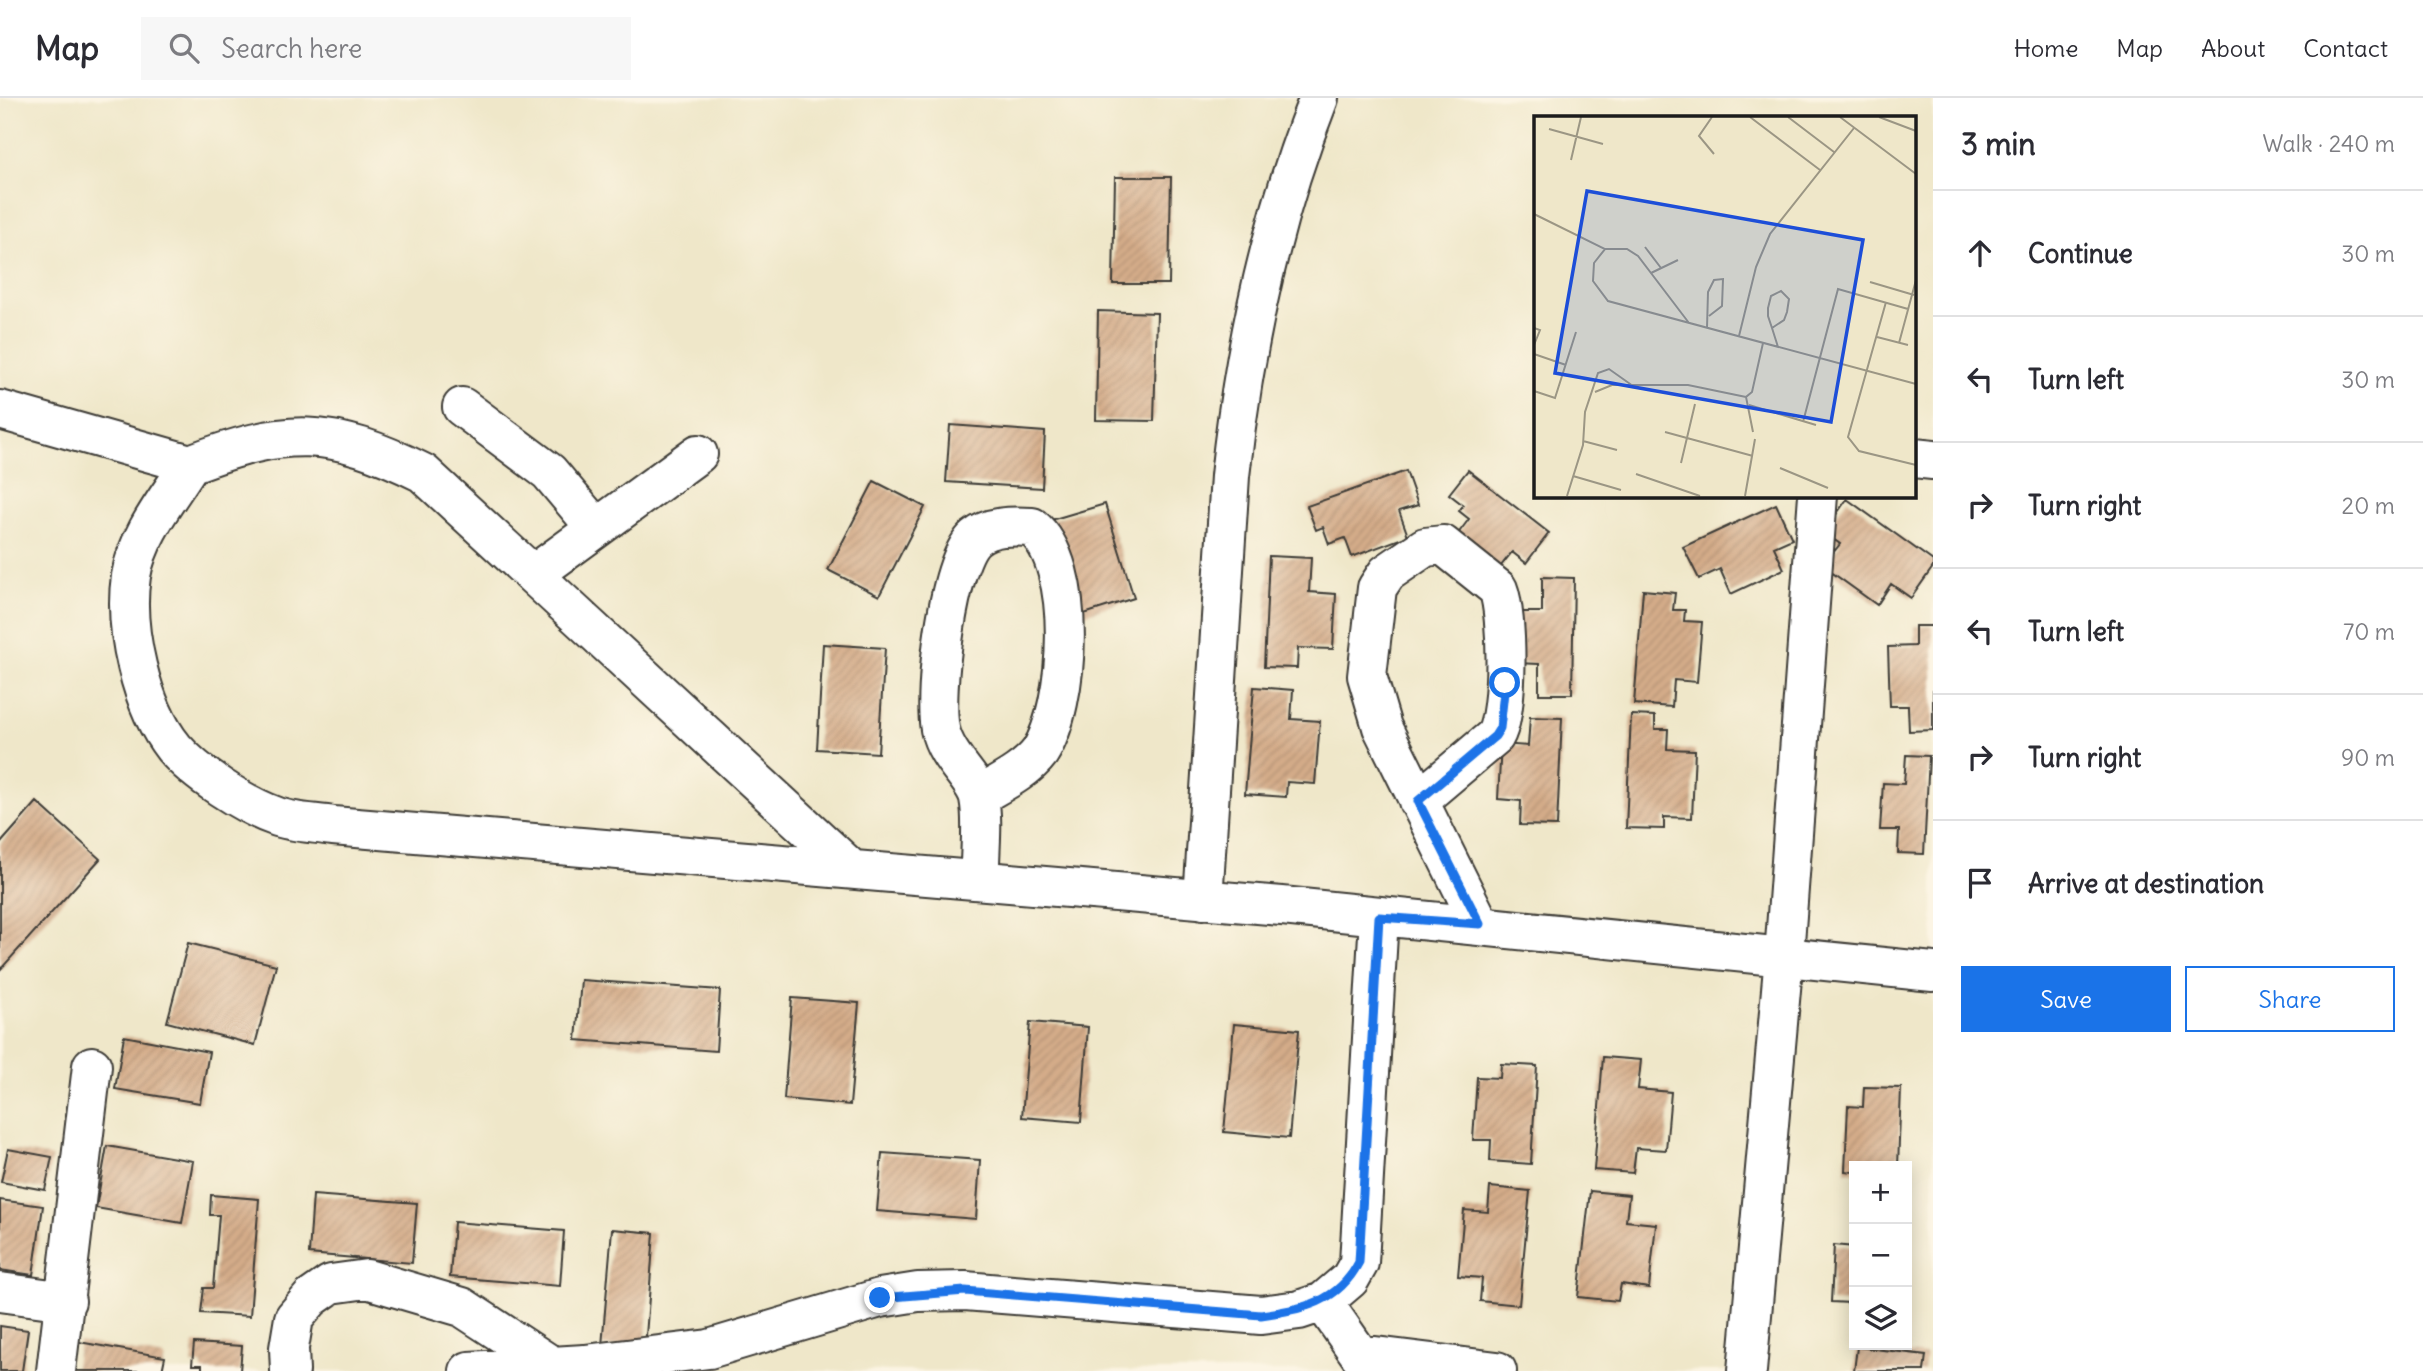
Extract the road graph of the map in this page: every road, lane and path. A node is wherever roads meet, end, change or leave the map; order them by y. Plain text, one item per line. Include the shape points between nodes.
1 (1319, 98) edge
2 (461, 407) dead end
3 (0, 410) edge
4 (698, 454) dead end
5 (190, 464) junction
6 (1818, 497) edge
7 (596, 528) junction
8 (534, 574) junction
9 (979, 796) junction
10 (1418, 801) junction
11 (851, 869) junction
12 (980, 878) junction
13 (1203, 900) junction
14 (1379, 917) junction
15 (1480, 924) junction
16 (1784, 956) junction
17 (1933, 972) edge
18 (92, 1066) dead end
19 (0, 1292) edge
20 (66, 1301) junction
21 (1323, 1302) junction
22 (1365, 1362) edge
23 (549, 1364) junction
24 (56, 1371) edge
25 (290, 1371) edge
26 (469, 1371) edge
27 (1497, 1371) edge
28 (1746, 1371) edge

1 - 13 street via 1277,220 1237,408
2 - 7 street via 549,472
3 - 5 street
4 - 7 street
5 - 8 street via 280,437 338,439 378,450 423,473
5 - 11 street via 144,537 131,577 131,631 151,707 174,748 217,785 276,817 333,826
6 - 16 street
7 - 8 street
8 - 11 street
9 - 9 street via 948,752 940,729 944,633 959,564 968,546 995,529 1032,527 1048,544 1062,598 1065,632 1057,712 1039,754
9 - 12 street
10 - 10 street via 1495,736 1506,678 1498,589 1436,544 1387,573 1377,587 1367,664 1382,727
10 - 15 street
11 - 12 street
12 - 13 street
13 - 14 street
14 - 15 street
14 - 21 street via 1359,1262 1350,1279
15 - 16 street
16 - 17 street
16 - 28 street
18 - 20 street
19 - 20 street
20 - 24 street
21 - 22 street
21 - 23 street via 1261,1315 965,1291 918,1292 880,1298 709,1349
22 - 27 street
23 - 25 street via 462,1307 367,1279 331,1283 294,1318
23 - 26 street

